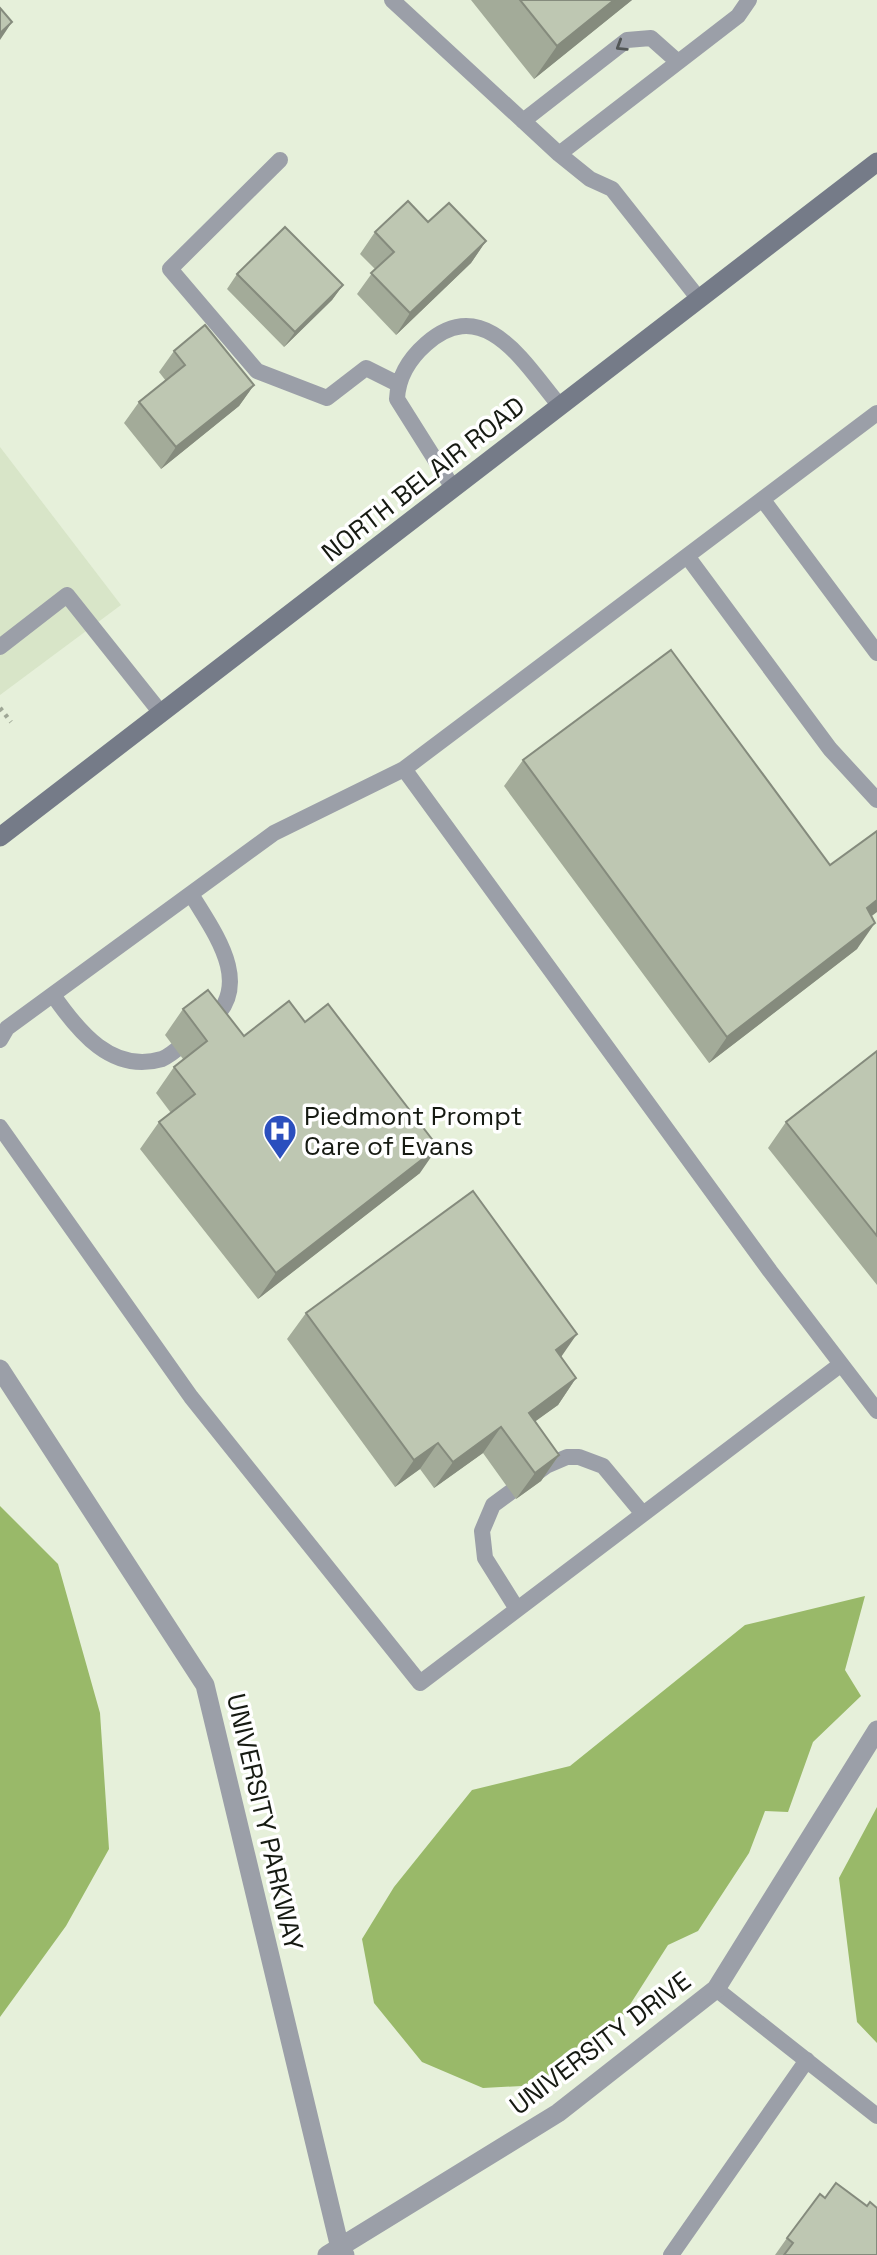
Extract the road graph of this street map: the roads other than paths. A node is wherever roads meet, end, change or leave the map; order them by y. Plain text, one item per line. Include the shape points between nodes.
1 (392, 0) edge
2 (749, 0) edge
3 (678, 62) junction
4 (523, 121) junction
5 (559, 154) junction
6 (280, 160) dead end
7 (877, 162) edge
8 (699, 299) junction
9 (398, 384) junction
10 (560, 406) junction
11 (877, 413) edge
12 (453, 488) junction
13 (762, 500) junction
14 (687, 556) junction
15 (0, 647) edge
16 (877, 653) edge
17 (161, 713) junction
18 (404, 769) junction
19 (877, 800) edge
20 (0, 837) edge
21 (191, 894) junction
22 (53, 995) junction
23 (0, 1040) edge
24 (0, 1128) edge
25 (840, 1364) junction
26 (0, 1369) edge
27 (877, 1411) edge
28 (643, 1514) junction
29 (517, 1609) junction
30 (877, 1730) edge
31 (716, 1989) junction
32 (807, 2060) junction
33 (877, 2116) edge
34 (337, 2253) edge
35 (671, 2255) edge

1 - 4 lane
2 - 3 lane via 738,16
3 -> 4 lane via 651,38 627,40
3 - 5 lane
4 - 5 lane
5 - 8 lane via 590,179 612,189
6 - 9 lane via 170,269 257,371 327,398 366,368
7 - 8 main road, NORTH BELAIR ROAD
8 - 10 main road, NORTH BELAIR ROAD
9 - 10 lane via 405,367 429,342 445,330 473,326 498,335
9 - 12 lane via 402,411
10 - 12 main road, NORTH BELAIR ROAD
11 - 13 lane
12 - 17 main road, NORTH BELAIR ROAD
13 - 14 lane
13 - 16 lane
14 - 18 lane
14 - 19 lane via 830,749
15 - 17 lane via 67,595
17 - 20 main road, NORTH BELAIR ROAD
18 - 21 lane via 274,833
18 - 25 lane
21 - 22 lane
21 - 22 lane via 218,939 230,969 230,989 214,1019 164,1058 132,1063 101,1049 77,1030
22 - 23 lane via 7,1028
24 - 29 lane via 191,1397 420,1683
25 - 27 lane
25 - 28 lane
26 - 34 street, UNIVERSITY PARKWAY via 205,1685
28 - 29 lane
28 - 29 lane via 603,1466 579,1457 545,1466 493,1505 486,1517 482,1545 490,1570
30 - 31 street, UNIVERSITY DRIVE
31 - 32 lane
31 - 34 street, UNIVERSITY DRIVE via 558,2113
32 - 33 lane
32 - 35 lane

